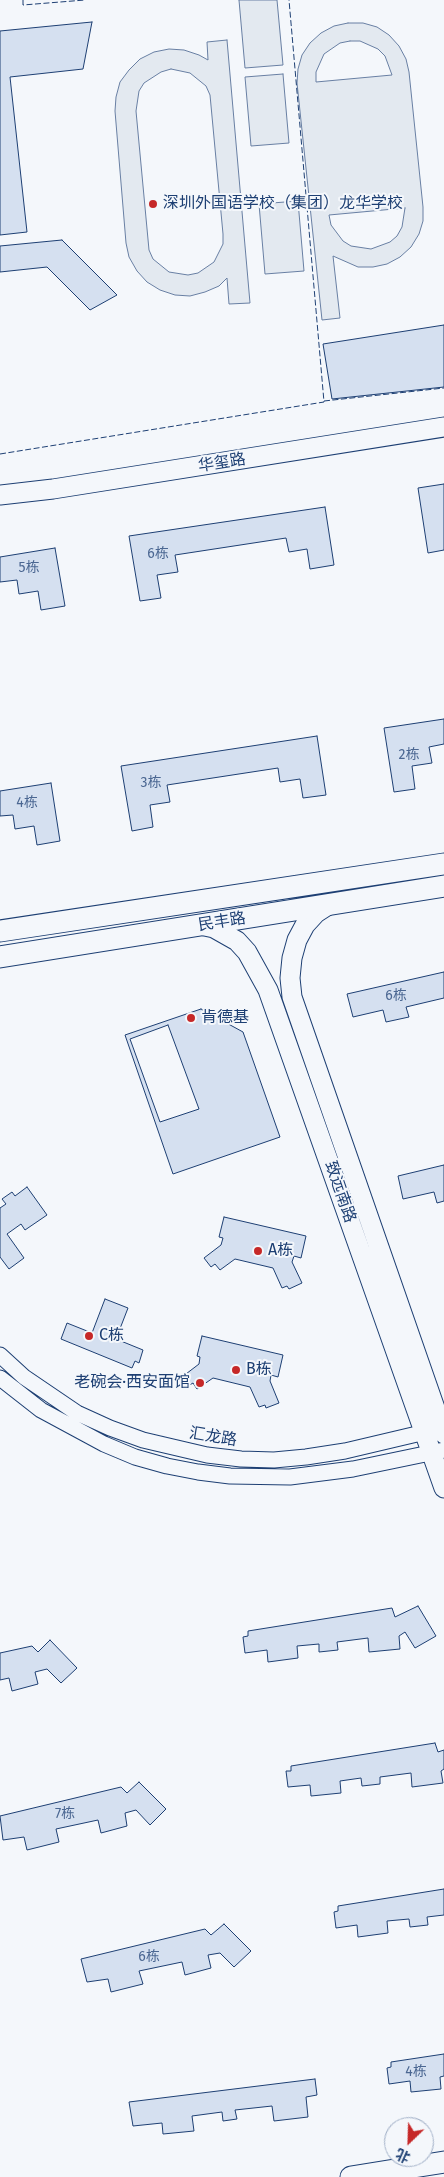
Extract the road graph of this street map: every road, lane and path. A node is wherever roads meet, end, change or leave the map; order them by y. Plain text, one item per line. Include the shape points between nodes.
1 (444, 427) edge
2 (0, 495) edge
3 (444, 864) edge
4 (444, 886) edge
5 (330, 904) junction
6 (200, 925) junction
7 (0, 931) edge
8 (0, 957) edge
9 (0, 1356) edge
10 (0, 1378) edge
11 (439, 1430) edge
12 (438, 1451) edge
13 (444, 1488) edge
14 (444, 2162) edge
15 (351, 2177) edge

1 - 2 street, 华玺路
3 - 7 main road, 民丰路
4 - 5 main road, 民丰路
5 - 6 main road, 民丰路
5 - 11 street, 致远南路 via 316,912 297,940 290,978 292,997
6 - 8 main road, 民丰路
6 - 11 street, 致远南路 via 214,928 237,941 252,960 268,990
9 - 11 street, 汇龙路 via 52,1398 77,1413 143,1440 207,1455 250,1459 306,1458
10 - 12 street via 41,1410 104,1444 135,1457 198,1472 290,1477 353,1469
11 - 12 street, 致远南路
12 - 13 street, 致远南路
14 - 15 main road

